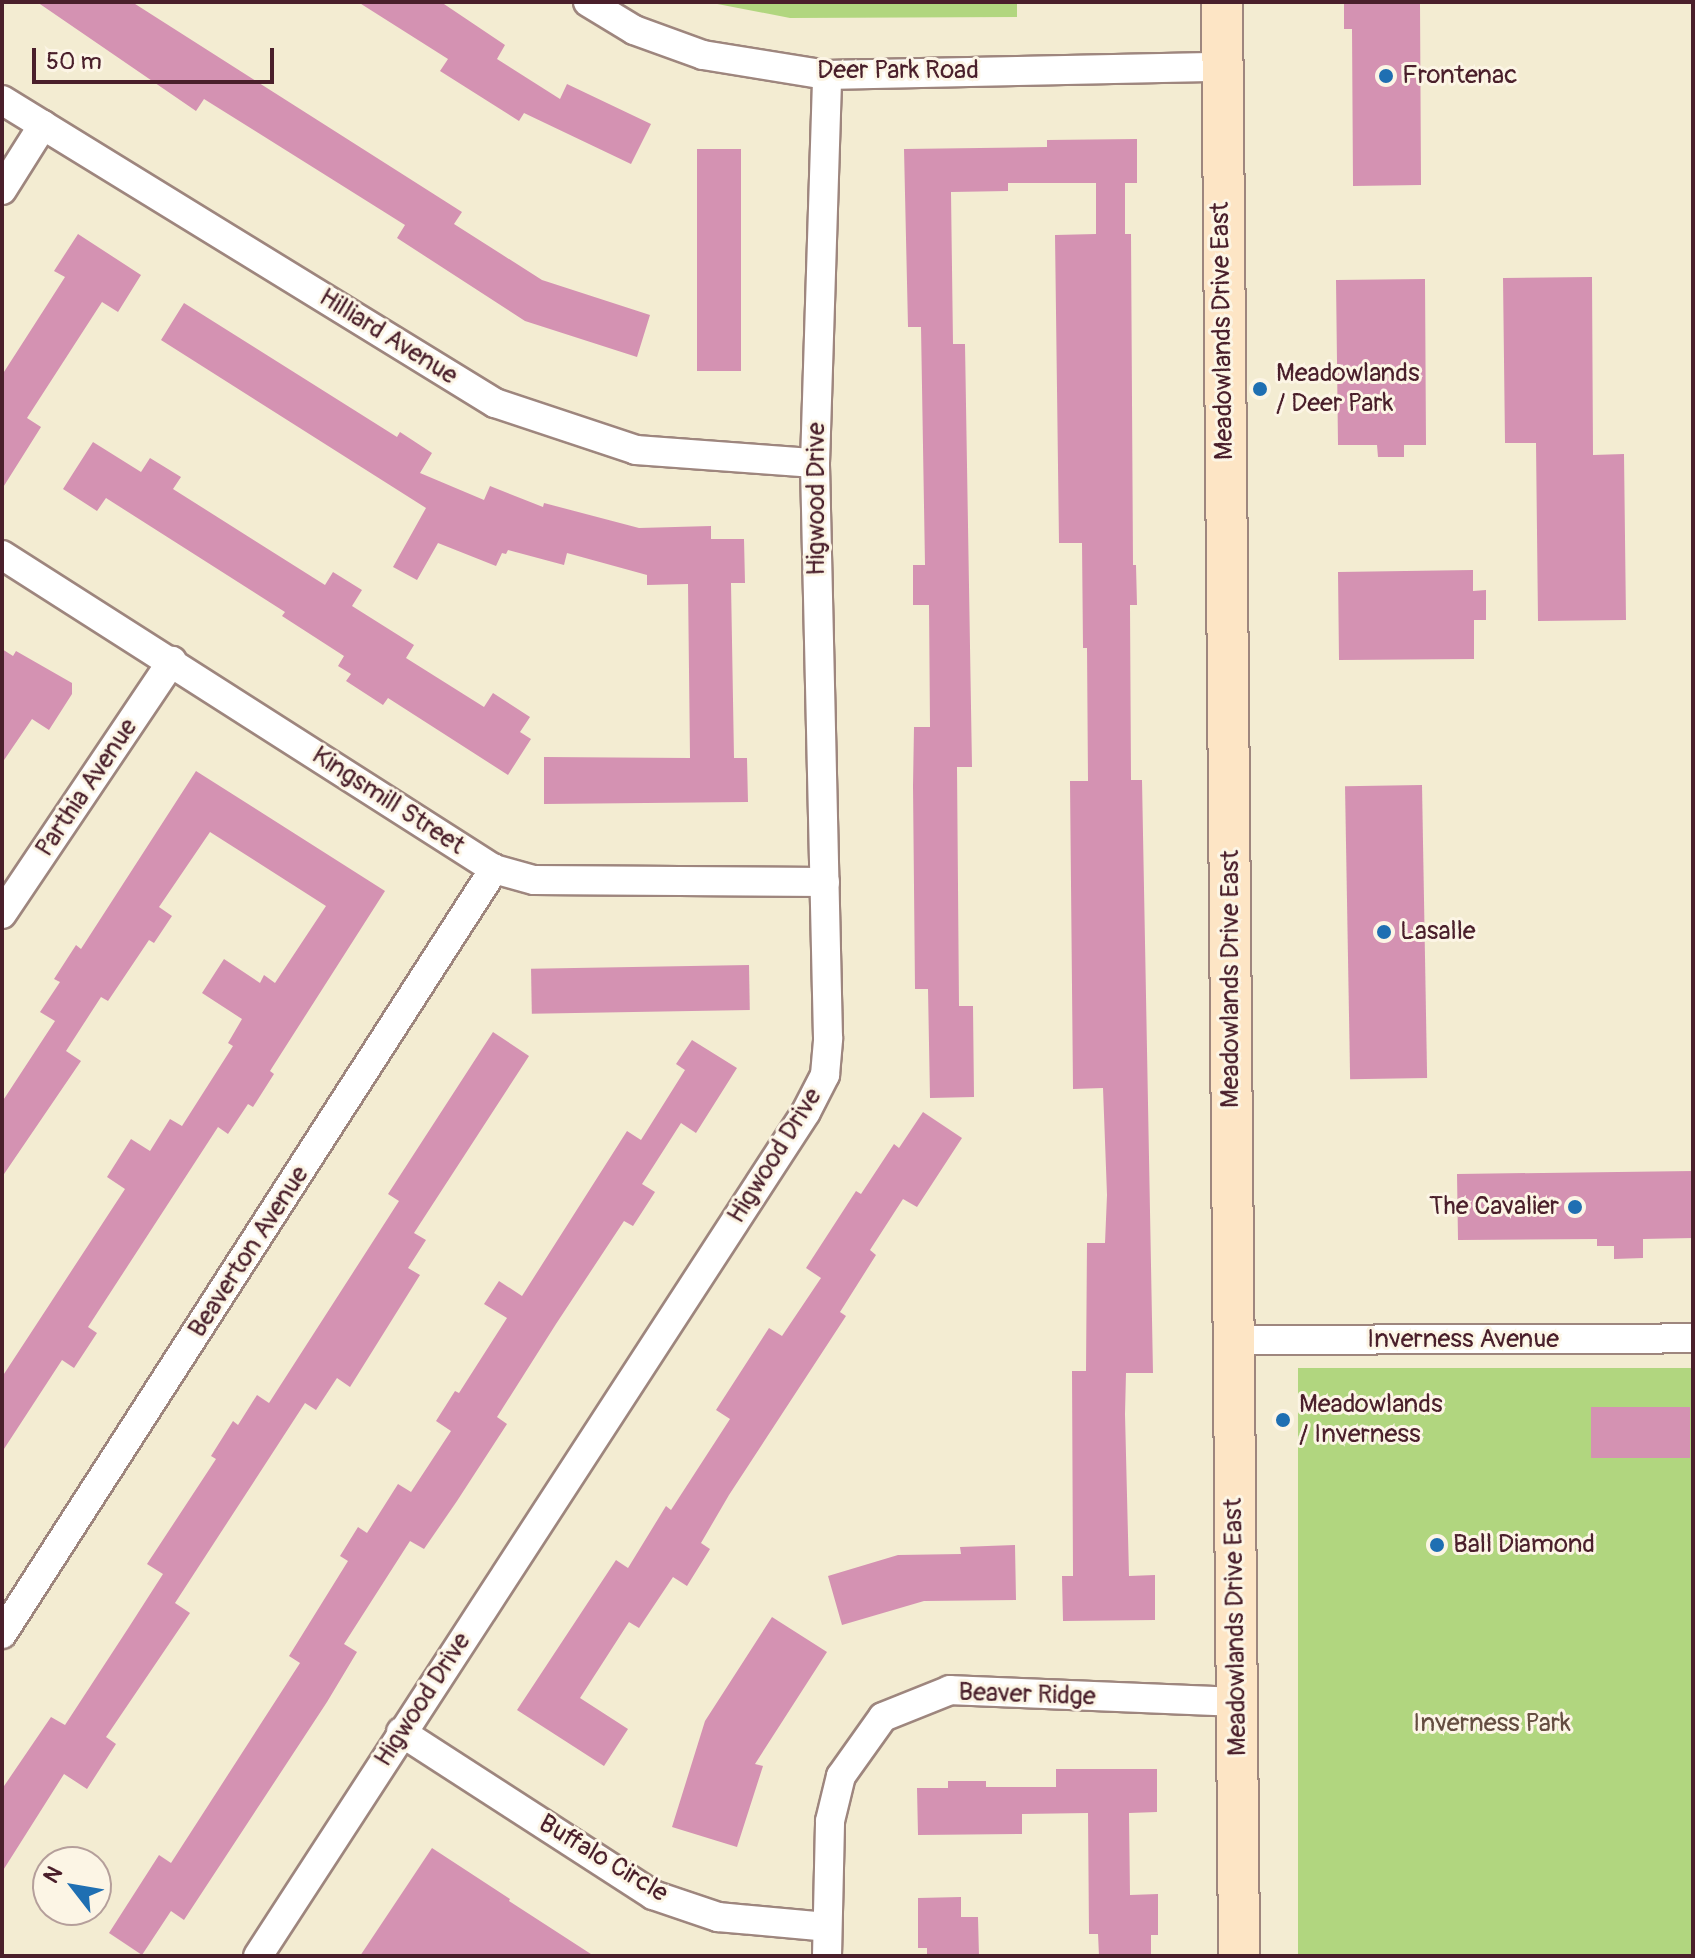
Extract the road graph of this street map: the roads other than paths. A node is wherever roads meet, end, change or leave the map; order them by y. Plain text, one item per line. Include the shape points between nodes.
1 (588, 2) edge
2 (1222, 2) edge
3 (1220, 67) junction
4 (827, 75) junction
5 (2, 100) edge
6 (43, 125) junction
7 (2, 190) edge
8 (815, 463) junction
9 (2, 555) edge
10 (172, 661) junction
11 (494, 869) junction
12 (825, 882) junction
13 (2, 914) edge
14 (1693, 1338) edge
15 (1233, 1340) junction
16 (2, 1634) edge
17 (1237, 1702) junction
18 (401, 1732) junction
19 (827, 1927) junction
20 (258, 1956) edge
21 (827, 1956) edge
22 (1239, 1956) edge

1 - 4 street, Deer Park Road via 634,30 703,55
2 - 3 main road, Meadowlands Drive East
3 - 4 street, Deer Park Road
3 - 15 main road, Meadowlands Drive East
4 - 8 street, Higwood Drive
5 - 6 street, Hilliard Avenue
6 - 7 street
6 - 8 street, Hilliard Avenue via 495,403 636,450
8 - 12 street, Higwood Drive
9 - 10 street, Kingsmill Street
10 - 11 street, Kingsmill Street
10 - 13 street, Parthia Avenue
11 - 12 street, Kingsmill Street via 534,880
11 - 16 street, Beaverton Avenue
12 - 18 street, Higwood Drive via 825,1075 806,1112
14 - 15 street, Inverness Avenue
15 - 17 main road, Meadowlands Drive East
17 - 19 street, Beaver Ridge via 950,1690 883,1717 841,1776 830,1821
17 - 22 main road, Meadowlands Drive East
18 - 19 street, Buffalo Circle via 653,1895 718,1917
18 - 20 street, Higwood Drive
19 - 21 street, Beaver Ridge

